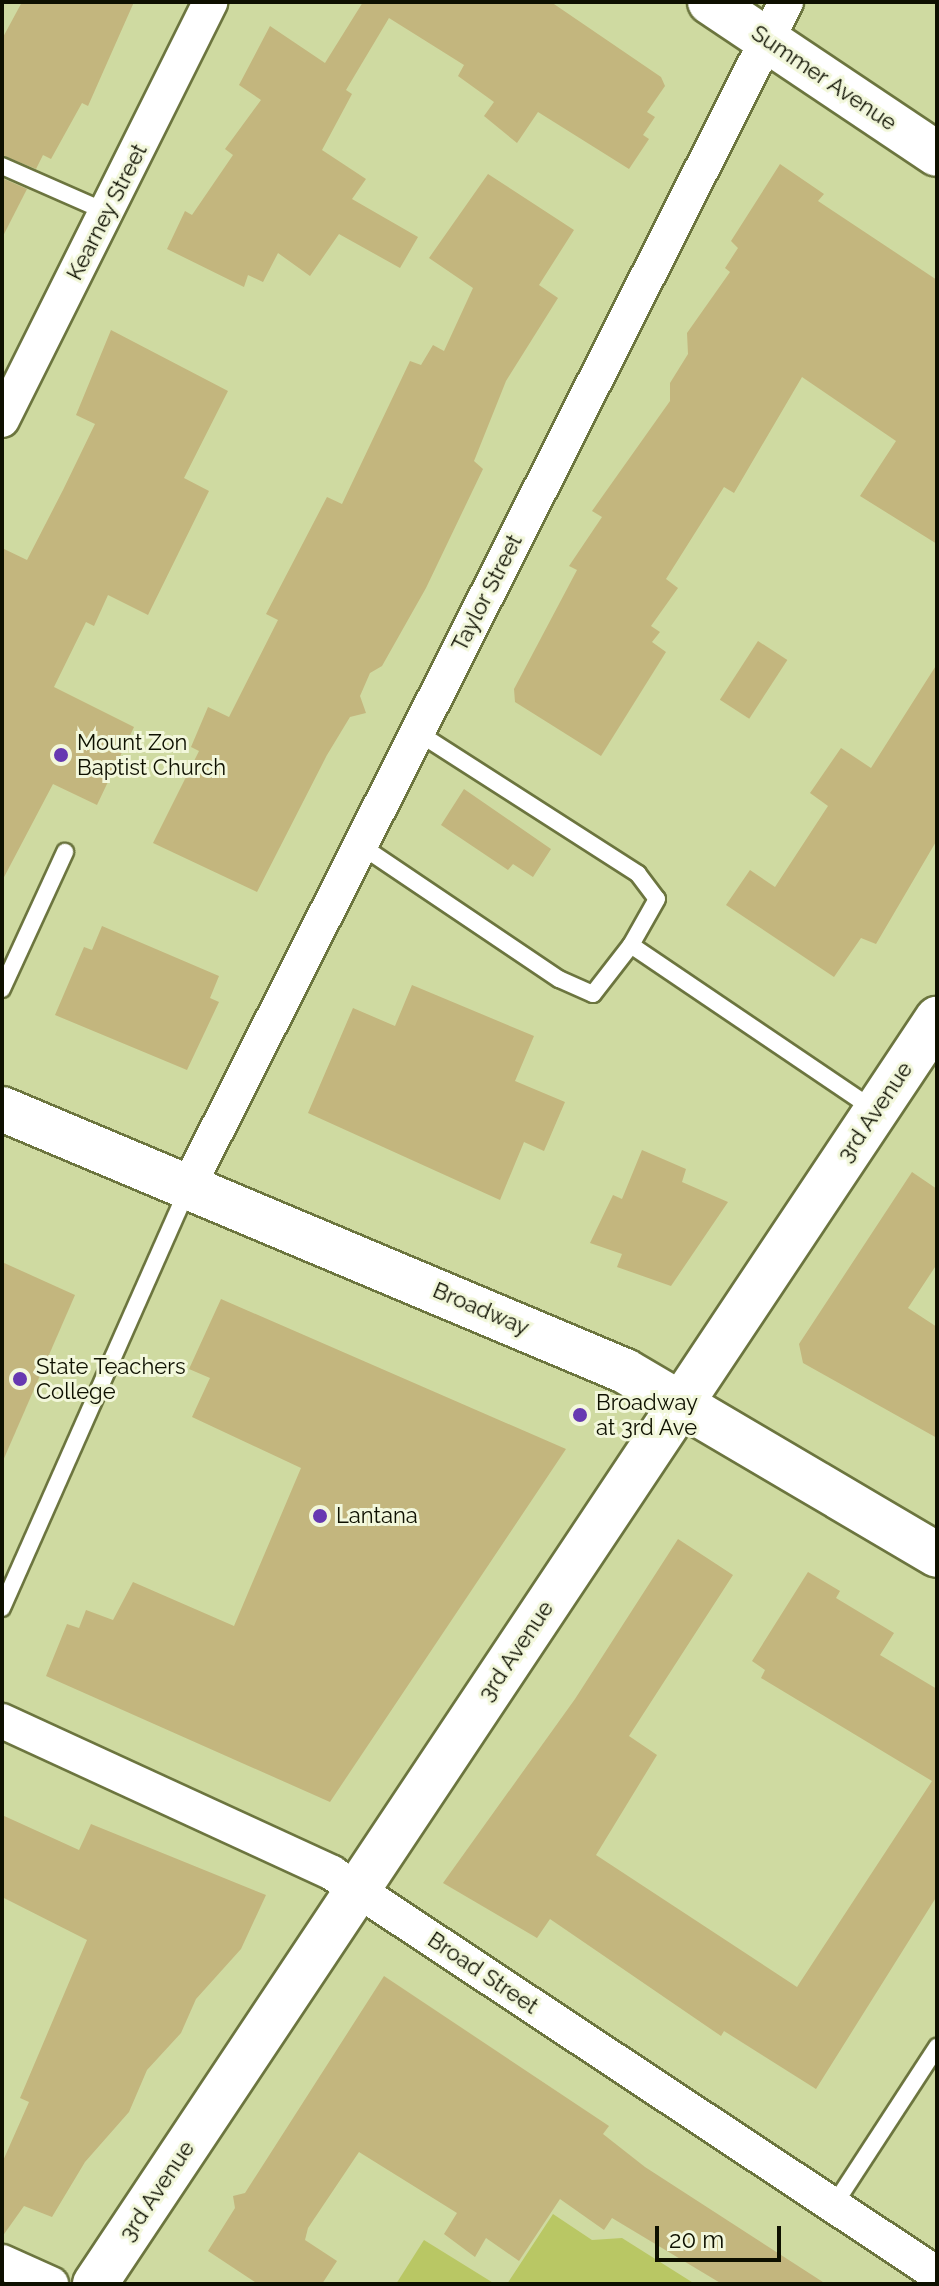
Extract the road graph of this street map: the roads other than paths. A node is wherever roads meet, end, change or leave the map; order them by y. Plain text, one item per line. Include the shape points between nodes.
1 (210, 2) edge
2 (710, 2) edge
3 (775, 20) edge
4 (937, 154) edge
5 (2, 166) edge
6 (107, 212) junction
7 (2, 420) edge
8 (417, 732) junction
9 (360, 845) junction
10 (65, 852) dead end
11 (631, 945) junction
12 (2, 989) edge
13 (937, 1019) edge
14 (2, 1109) edge
15 (876, 1111) junction
16 (189, 1185) junction
17 (682, 1402) junction
18 (937, 1555) edge
19 (2, 1608) edge
20 (2, 1721) edge
21 (357, 1890) junction
22 (937, 2047) edge
23 (834, 2205) junction
24 (2, 2262) edge
25 (937, 2274) edge
26 (51, 2284) edge
27 (95, 2284) edge

1 - 6 street, Kearney Street
2 - 3 street, Summer Avenue
3 - 4 street, Summer Avenue
3 - 8 street, Taylor Street
5 - 6 lane
6 - 7 street, Kearney Street
8 - 9 street, Taylor Street
8 - 11 lane via 638,874 657,899
9 - 11 lane via 559,979 593,994
9 - 16 street, Taylor Street
10 - 12 lane
11 - 15 lane
13 - 15 street, 3rd Avenue
14 - 16 street, Broadway
15 - 17 street, 3rd Avenue
16 - 17 street, Broadway
16 - 19 lane
17 - 18 street, Broadway
17 - 21 street, 3rd Avenue
20 - 21 street, Broad Street via 264,1836
21 - 23 street, Broad Street
21 - 27 street, 3rd Avenue
22 - 23 lane
23 - 25 street, Broad Street
24 - 26 street

